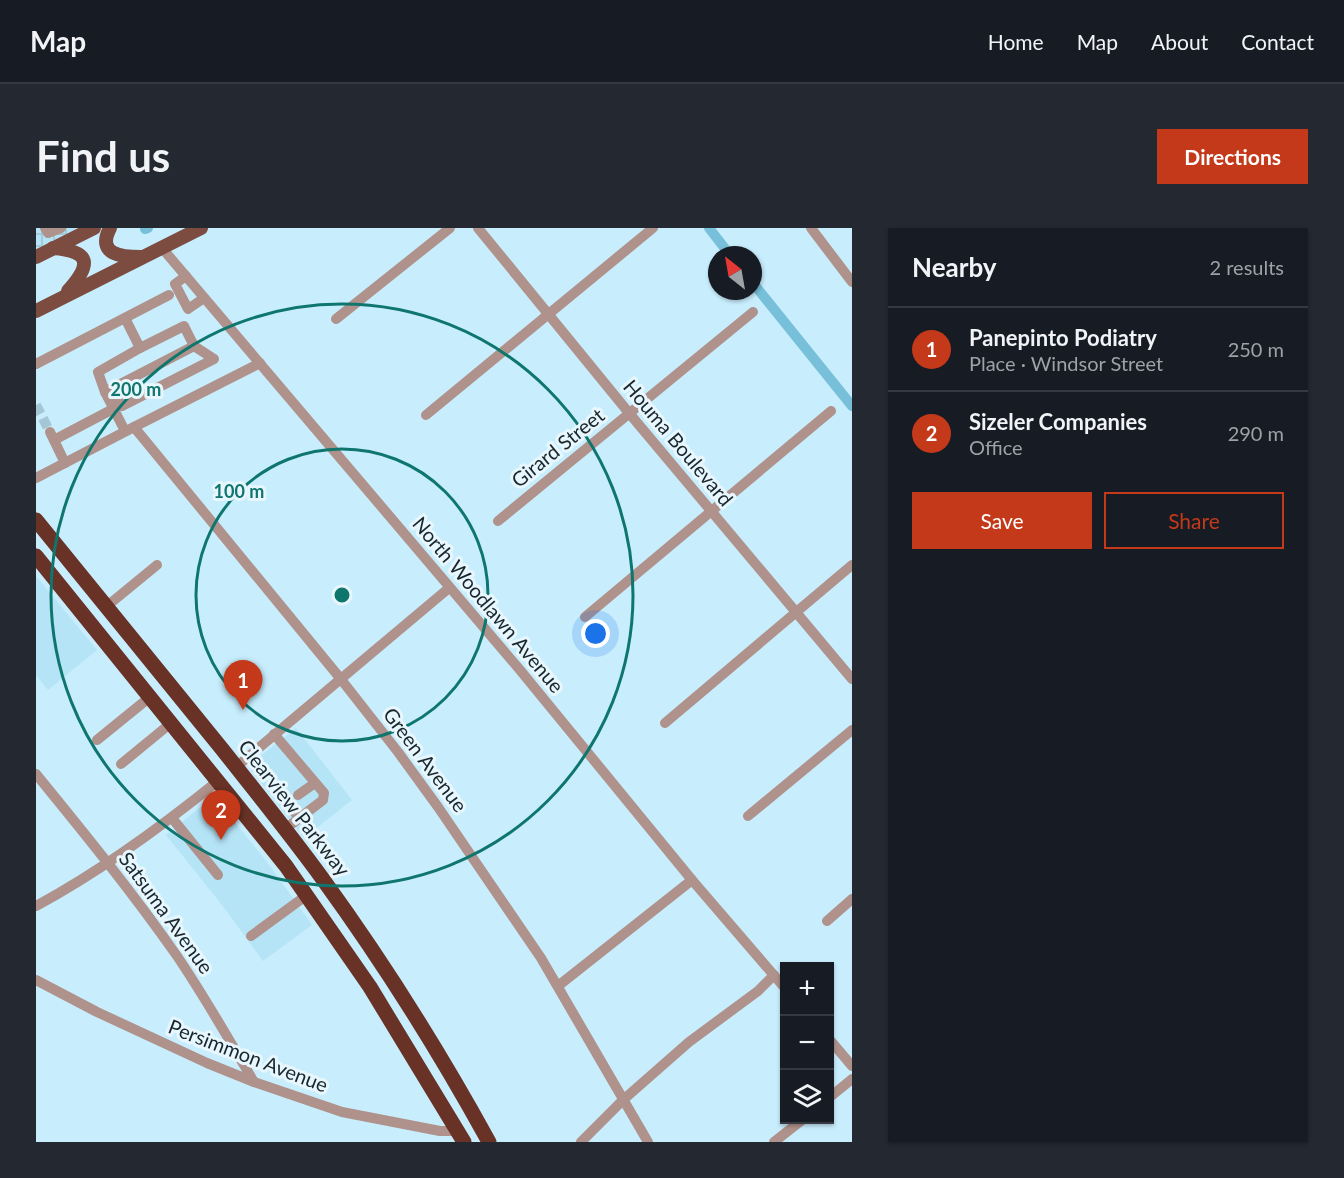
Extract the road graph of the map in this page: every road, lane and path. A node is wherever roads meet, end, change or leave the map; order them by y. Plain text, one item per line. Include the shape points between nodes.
1 (45, 228) edge
2 (61, 228) edge
3 (94, 228) edge
4 (110, 228) edge
5 (201, 228) edge
6 (450, 228) edge
7 (478, 228) edge
8 (653, 228) edge
9 (811, 228) edge
10 (68, 234) edge
11 (162, 248) junction
12 (42, 251) edge
13 (143, 257) junction
14 (186, 276) junction
15 (852, 282) edge
16 (170, 295) dead end
17 (63, 297) junction
18 (204, 298) junction
19 (36, 311) edge
20 (753, 312) dead end
21 (548, 314) junction
22 (124, 318) junction
23 (336, 319) dead end
24 (194, 346) junction
25 (140, 348) junction
26 (260, 363) junction
27 (36, 364) edge
28 (107, 391) junction
29 (113, 409) junction
30 (831, 411) dead end
31 (629, 413) junction
32 (426, 415) dead end
33 (130, 429) junction
34 (65, 463) junction
35 (36, 478) edge
36 (712, 511) junction
37 (36, 520) edge
38 (498, 521) dead end
39 (38, 561) edge
40 (157, 565) dead end
41 (852, 565) edge
42 (449, 588) junction
43 (107, 606) junction
44 (796, 612) junction
45 (585, 616) dead end
46 (339, 678) junction
47 (852, 679) edge
48 (150, 698) junction
49 (171, 723) junction
50 (665, 723) dead end
51 (852, 730) edge
52 (274, 734) junction
53 (97, 740) dead end
54 (190, 746) junction
55 (121, 764) dead end
56 (236, 767) junction
57 (36, 774) edge
58 (218, 781) junction
59 (315, 783) junction
60 (264, 802) junction
61 (748, 816) dead end
62 (172, 818) junction
63 (299, 818) junction
64 (285, 829) junction
65 (109, 863) junction
66 (218, 875) dead end
67 (692, 880) junction
68 (307, 895) junction
69 (852, 899) edge
70 (36, 906) edge
71 (827, 921) dead end
72 (251, 936) dead end
73 (774, 975) junction
74 (36, 980) edge
75 (780, 982) edge
76 (558, 986) junction
77 (834, 1045) edge
78 (852, 1066) edge
79 (852, 1079) edge
80 (254, 1082) junction
81 (834, 1094) edge
82 (623, 1100) junction
83 (796, 1124) edge
84 (460, 1136) edge
85 (489, 1142) edge
86 (581, 1142) edge
87 (648, 1142) edge
88 (774, 1142) edge

1 - 2 street via 48,233
3 - 10 main road
4 - 13 main road via 106,236 108,249 122,257
5 - 11 main road
6 - 23 street
7 - 21 street, Houma Boulevard
8 - 21 street
9 - 15 street
10 - 12 main road
11 - 13 main road
11 - 14 street, North Woodlawn Avenue
12 - 17 main road via 69,249 82,256 85,268
13 - 17 main road
14 - 18 street, North Woodlawn Avenue
14 - 18 street via 175,284 188,309
16 - 22 street
17 - 19 main road
18 - 26 street, North Woodlawn Avenue
20 - 31 street, Girard Street
21 - 31 street, Houma Boulevard
21 - 32 street
22 - 25 street
22 - 27 street
24 - 25 street via 184,326
24 - 28 street
24 - 28 street via 214,359 122,406
25 - 28 street via 98,372
26 - 33 street
26 - 42 street, North Woodlawn Avenue
28 - 29 street, Green Avenue
29 - 33 street, Green Avenue
29 - 34 street via 52,436
30 - 36 street
31 - 36 street, Houma Boulevard
31 - 38 street, Girard Street
33 - 34 street
33 - 46 street, Green Avenue
34 - 35 street
36 - 44 street, Houma Boulevard
36 - 45 street
37 - 43 highway, Clearview Parkway
39 - 48 highway
40 - 43 street
41 - 44 street
42 - 46 street
42 - 67 street, North Woodlawn Avenue
43 - 56 highway, Clearview Parkway
44 - 47 street, Houma Boulevard
44 - 50 street
46 - 52 street
46 - 76 street, Green Avenue via 438,807
48 - 49 highway
48 - 53 street
49 - 54 highway
49 - 55 street
51 - 61 street
52 - 56 street
52 - 59 street
54 - 56 highway via 201,746 217,766 230,770
54 - 58 highway
56 - 60 highway, Clearview Parkway
57 - 65 street, Satsuma Avenue
58 - 60 highway via 235,780 251,801
58 - 62 street
58 - 68 highway
59 - 63 street via 295,800 293,810
59 - 63 street via 324,793 323,800
60 - 64 highway, Clearview Parkway
62 - 65 street
62 - 66 street
63 - 64 street
64 - 85 highway, Clearview Parkway via 373,950
65 - 70 street
65 - 80 street, Satsuma Avenue via 183,964
67 - 73 street, North Woodlawn Avenue
67 - 76 street
68 - 72 street
68 - 84 highway via 370,987
69 - 71 street
73 - 75 street, North Woodlawn Avenue
73 - 82 street
74 - 80 street, Persimmon Avenue via 117,1022
76 - 82 street, Green Avenue
77 - 78 street
79 - 81 street
80 - 84 street, Persimmon Avenue via 342,1112
82 - 86 street
82 - 87 street, Green Avenue
83 - 88 street

